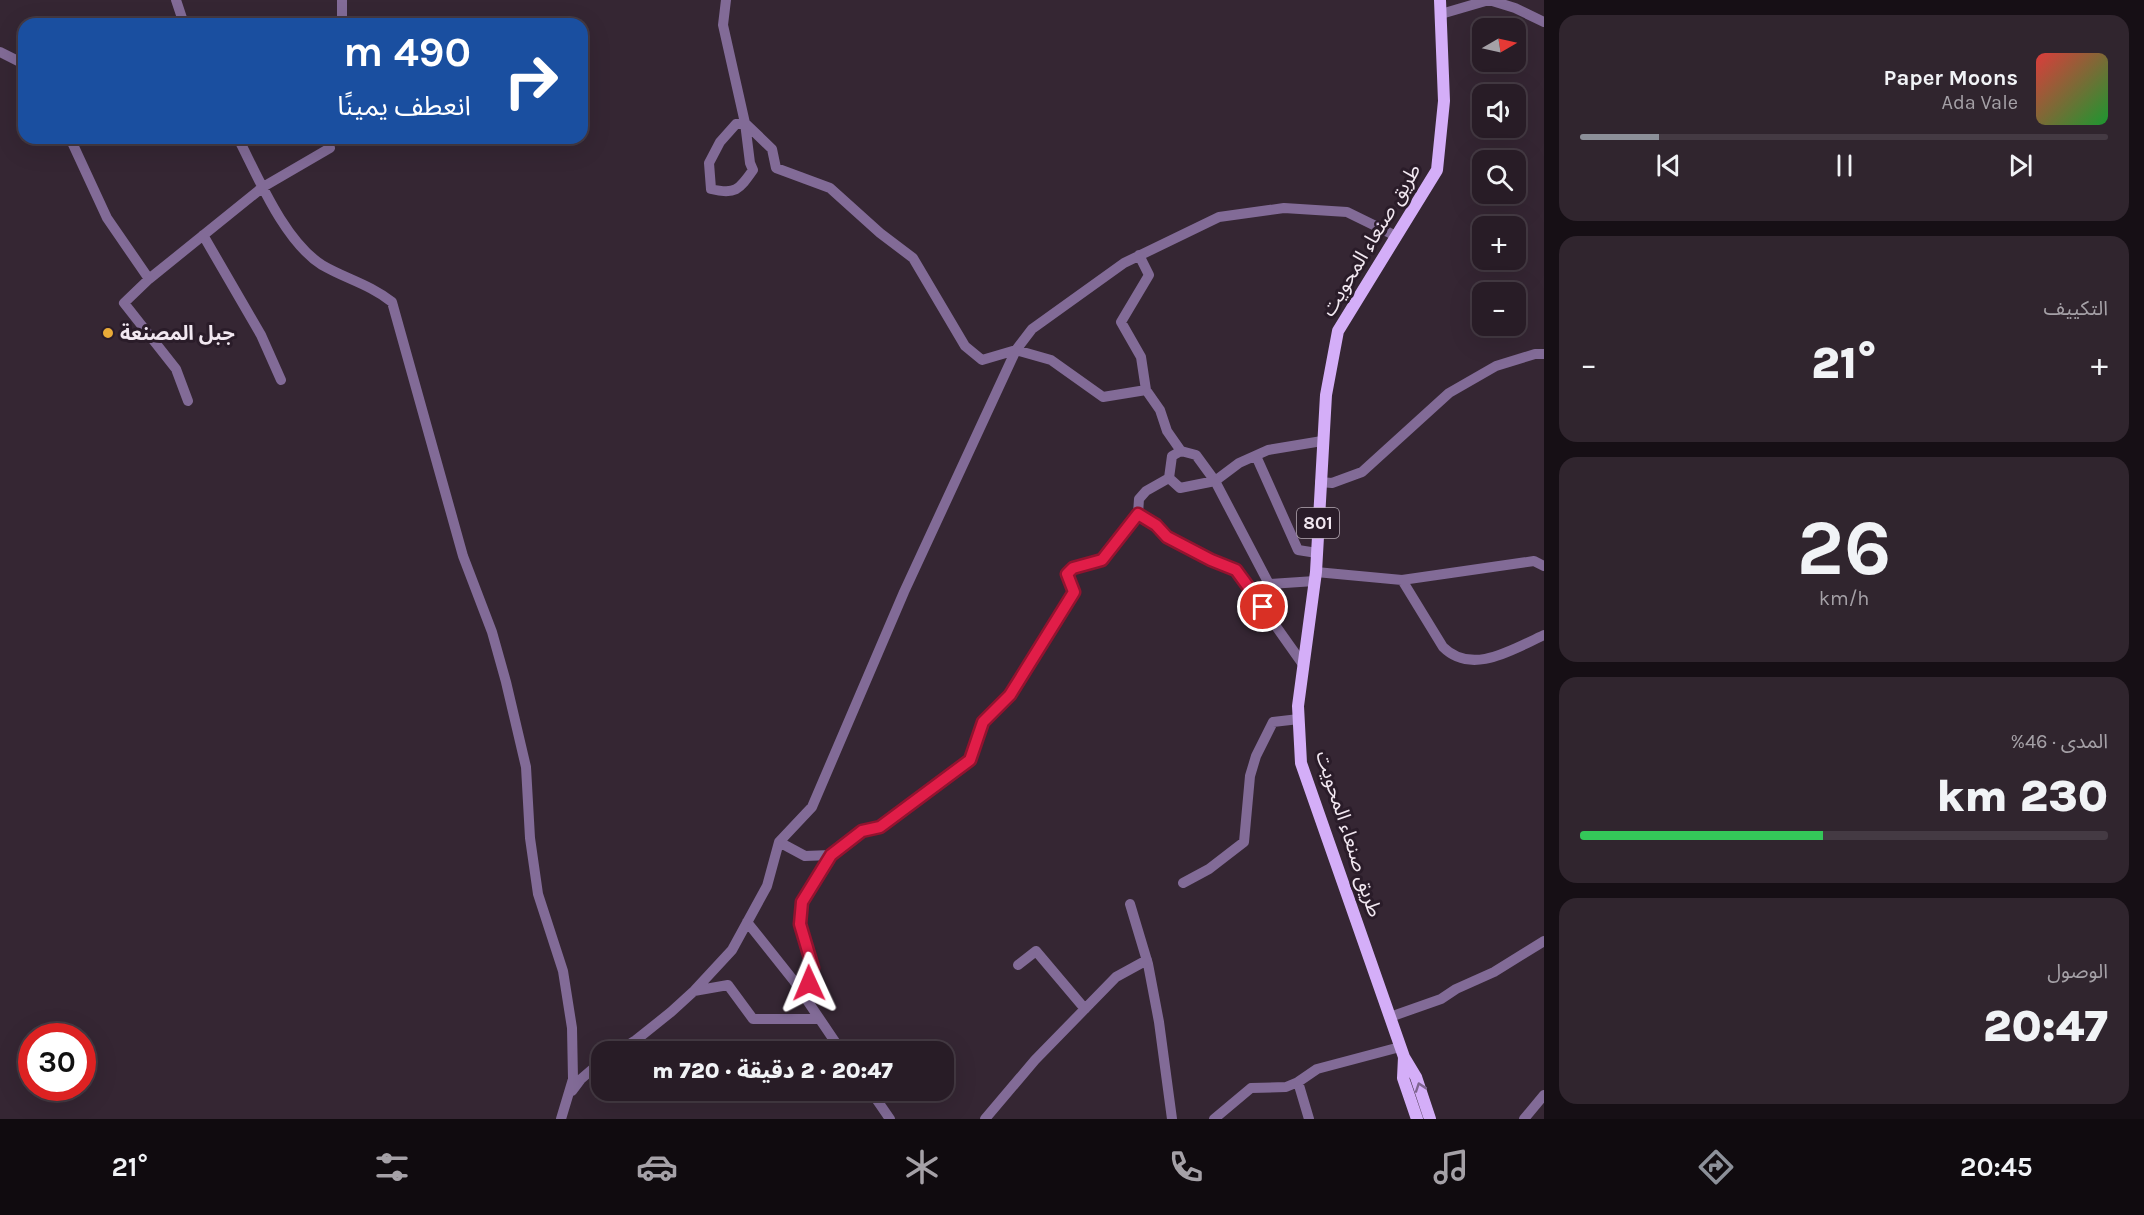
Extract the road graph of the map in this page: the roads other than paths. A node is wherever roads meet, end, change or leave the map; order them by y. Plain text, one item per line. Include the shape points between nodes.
1 (176, 0) edge
2 (342, 0) edge
3 (726, 0) edge
4 (1440, 0) edge
5 (1441, 14) junction
6 (182, 18) edge
7 (342, 18) edge
8 (1544, 22) edge
9 (0, 52) edge
10 (18, 61) edge
11 (745, 123) junction
12 (73, 144) edge
13 (241, 144) edge
14 (330, 148) dead end
15 (263, 187) junction
16 (203, 235) junction
17 (1396, 236) junction
18 (1139, 255) junction
19 (149, 279) junction
20 (1016, 350) junction
21 (1544, 354) edge
22 (280, 380) dead end
23 (1146, 390) junction
24 (188, 401) dead end
25 (1322, 441) junction
26 (1181, 451) junction
27 (1256, 456) junction
28 (1169, 477) junction
29 (1215, 481) junction
30 (1320, 482) junction
31 (1138, 514) junction
32 (1317, 553) junction
33 (1544, 566) edge
34 (1315, 577) junction
35 (1402, 580) junction
36 (1544, 635) edge
37 (1302, 663) junction
38 (1299, 719) junction
39 (779, 842) junction
40 (831, 855) junction
41 (1183, 883) dead end
42 (1130, 904) dead end
43 (747, 922) junction
44 (1544, 941) edge
45 (1147, 960) junction
46 (1018, 965) dead end
47 (694, 991) junction
48 (806, 997) junction
49 (1085, 1009) junction
50 (1390, 1017) junction
51 (819, 1019) junction
52 (634, 1041) edge
53 (834, 1041) edge
54 (1402, 1052) junction
55 (591, 1070) edge
56 (1298, 1082) junction
57 (1544, 1095) edge
58 (568, 1096) junction
59 (878, 1101) edge
60 (561, 1119) edge
61 (890, 1119) edge
62 (985, 1119) edge
63 (1172, 1119) edge
64 (1214, 1119) edge
65 (1309, 1119) edge
66 (1417, 1119) edge
67 (1430, 1119) edge
68 (1524, 1119) edge

1 - 6 street
2 - 7 street
3 - 11 street via 723,25
4 - 5 main road, طريق صنعاء المحويت / 801
5 - 8 street via 1489,0
5 - 17 main road, طريق صنعاء المحويت / 801 via 1444,101 1437,170
9 - 10 street
11 - 11 street via 736,124 720,142 710,163 711,189 727,193 741,188 753,170
11 - 20 street via 772,149 776,168 830,188 913,258 965,346 981,360
12 - 19 street via 107,218
13 - 15 street
14 - 15 street
15 - 16 street
15 - 58 street via 301,248 322,265 376,290 392,302 463,556 492,632 526,767 538,894 563,970 572,1028 573,1079
16 - 19 street
16 - 22 street via 261,335
17 - 18 street via 1347,212 1284,208 1219,217
17 - 25 main road, طريق صنعاء المحويت / 801 via 1338,331
18 - 20 street via 1032,329
18 - 23 street via 1149,275 1121,322 1141,357
19 - 24 street via 124,303 176,369
20 - 23 street via 1051,360 1103,397
20 - 39 street via 904,592 812,807
21 - 30 street via 1496,366 1449,393 1362,472 1332,483
23 - 26 street
25 - 27 street via 1268,450
25 - 30 main road, طريق صنعاء المحويت / 801
26 - 28 street via 1172,456
26 - 29 street via 1196,455
27 - 29 street
27 - 32 street via 1298,550
28 - 29 street via 1180,488
28 - 31 street via 1139,499
29 - 34 street via 1269,584
30 - 32 main road, طريق صنعاء المحويت / 801
31 - 37 street via 1167,537 1236,570
31 - 40 street via 1102,560 1073,568 1067,574 1074,592 1010,695 983,722 970,760 880,827 862,831
32 - 34 main road, طريق صنعاء المحويت / 801
33 - 35 street via 1534,561
34 - 35 street
34 - 37 main road, طريق صنعاء المحويت / 801
35 - 36 street via 1451,656 1478,660 1500,655
37 - 38 main road, طريق صنعاء المحويت / 801
38 - 41 street via 1273,722 1256,756 1250,776 1244,842
38 - 50 main road, طريق صنعاء المحويت / 801 via 1301,763
39 - 40 street via 805,856
39 - 43 street via 767,886
40 - 48 street via 802,902 800,924 813,968
42 - 45 street
43 - 47 street via 732,950
43 - 48 street
44 - 50 street via 1441,999
45 - 49 street via 1116,977
45 - 63 street
46 - 49 street via 1036,951
47 - 51 street via 728,985 753,1019
47 - 52 street
48 - 51 street
49 - 62 street
50 - 54 main road, طريق صنعاء المحويت / 801
51 - 53 street
54 - 56 street via 1317,1069
54 - 66 main road, طريق صنعاء المحويت / 801 via 1405,1084
67 -> 54 main road, طريق صنعاء المحويت / 801 via 1416,1077
55 - 58 street
56 - 64 street via 1280,1088 1251,1089
56 - 65 street
57 - 68 street
58 - 60 street
59 - 61 street

